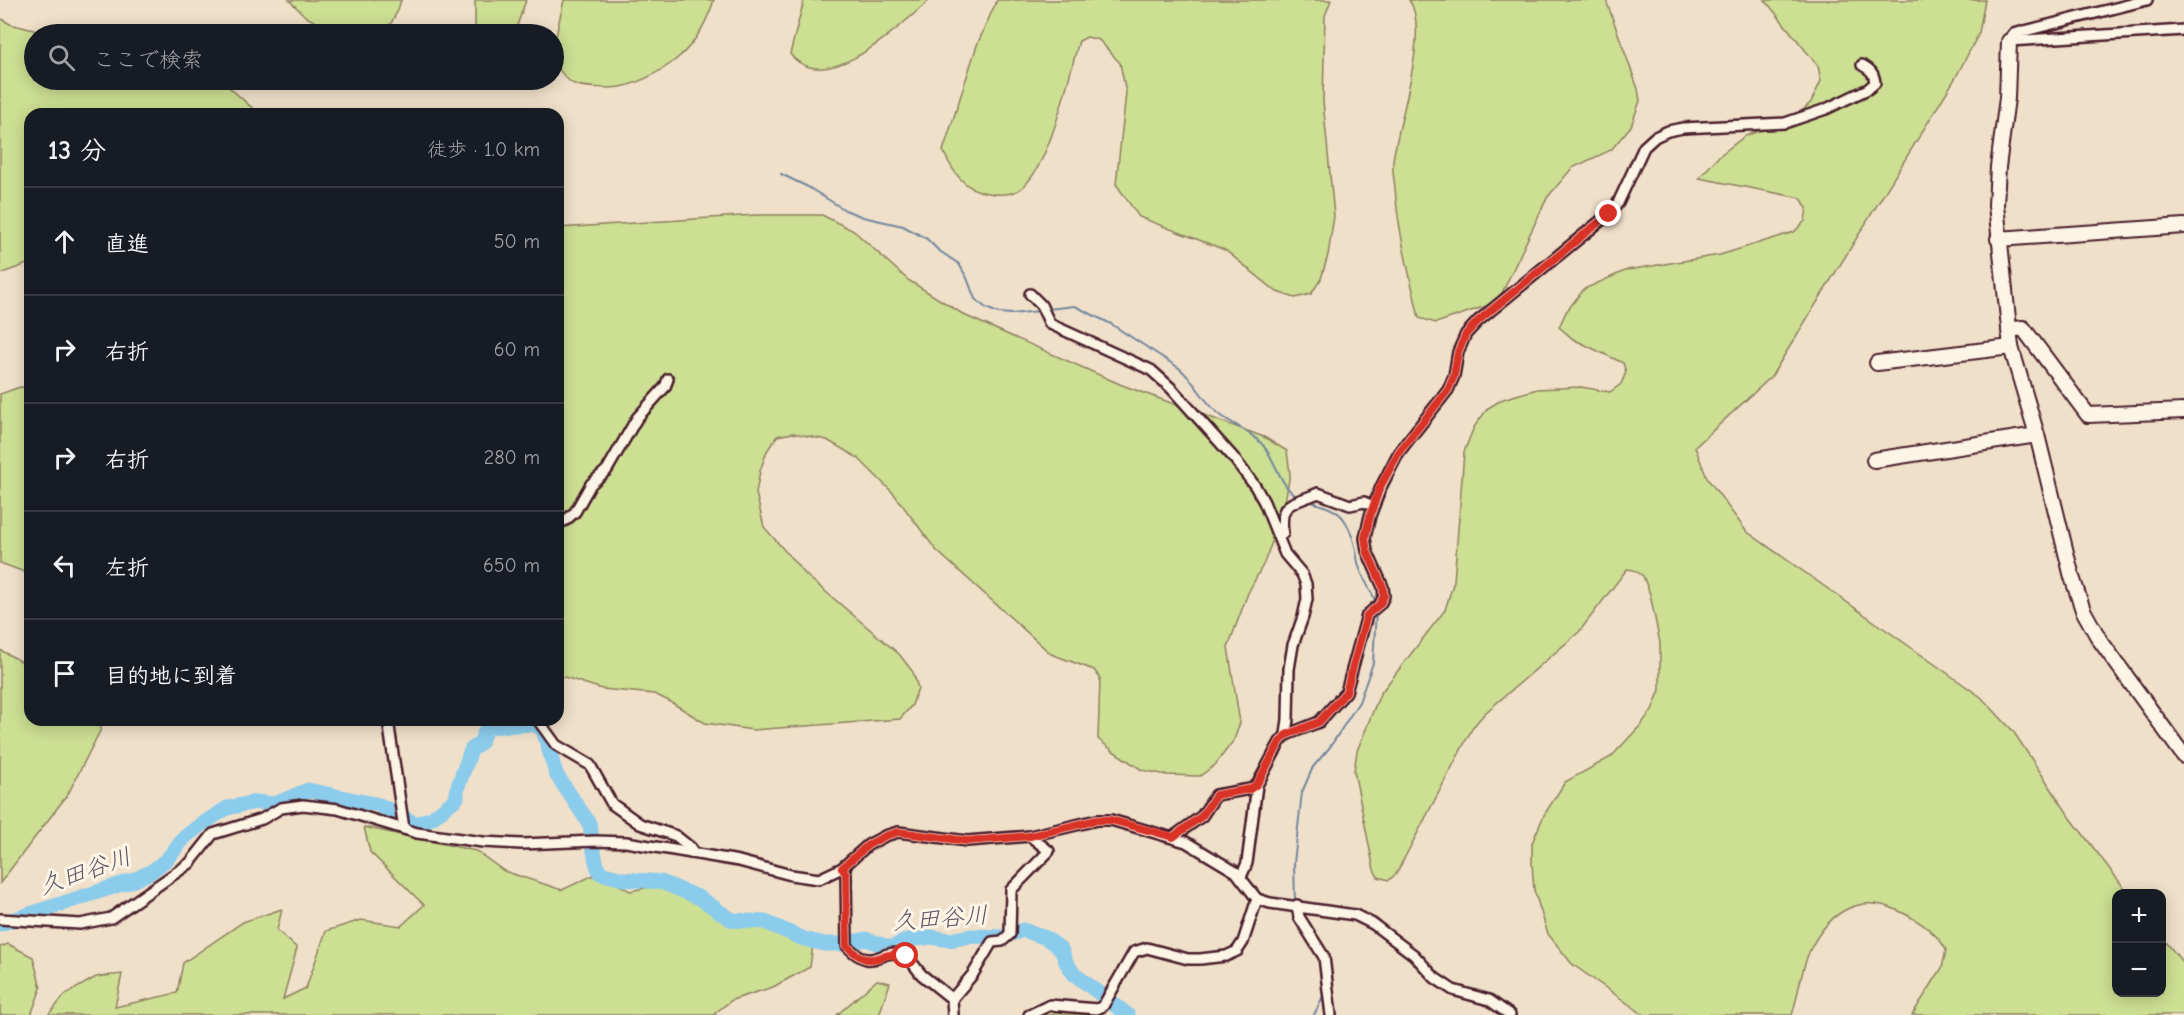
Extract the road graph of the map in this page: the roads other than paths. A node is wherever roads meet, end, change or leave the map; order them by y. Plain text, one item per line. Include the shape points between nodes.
1 (2147, 0) edge
2 (2184, 30) edge
3 (2009, 40) junction
4 (1862, 65) dead end
5 (2184, 226) edge
6 (1998, 239) junction
7 (1030, 294) dead end
8 (2009, 330) junction
9 (2011, 347) junction
10 (1877, 363) dead end
11 (668, 379) dead end
12 (2184, 411) edge
13 (2037, 435) junction
14 (1874, 460) dead end
15 (1373, 506) junction
16 (564, 521) edge
17 (1278, 536) junction
18 (389, 726) edge
19 (542, 726) edge
20 (1286, 735) junction
21 (2184, 756) edge
22 (1257, 784) junction
23 (404, 825) junction
24 (1030, 836) junction
25 (1173, 837) junction
26 (691, 853) junction
27 (842, 868) junction
28 (1241, 877) junction
29 (1257, 899) junction
30 (1297, 905) junction
31 (0, 919) edge
32 (952, 999) junction
33 (953, 1015) edge
34 (1029, 1015) edge
35 (1331, 1015) edge
36 (1510, 1015) edge

1 - 3 street via 2013,34
2 - 3 street
3 - 6 street via 1996,205
4 - 15 street via 1875,77 1875,83 1868,89 1785,123 1683,128 1655,137 1644,147 1609,214 1466,334 1448,390 1399,452
5 - 6 street
6 - 8 street
7 - 17 street via 1041,305 1050,324 1151,370 1171,388 1255,486
8 - 9 street
8 - 12 street via 2024,328 2088,415
9 - 10 street
9 - 13 street
11 - 16 street via 637,418 607,470 591,484 575,512
13 - 14 street
13 - 21 street via 2072,578 2084,609 2099,639
15 - 17 street via 1364,502 1350,506 1318,493 1286,506 1281,515 1283,533
15 - 20 street via 1365,538 1384,596 1367,615 1346,692 1319,722
17 - 20 street via 1285,555 1302,574 1307,598 1289,669
18 - 23 street
19 - 26 street via 556,744 590,765 612,804 640,824 676,836
20 - 22 street
22 - 25 street via 1250,789 1216,795 1202,816
22 - 28 street via 1247,863
23 - 26 street via 417,833 483,842 626,842
23 - 31 street via 338,809 303,805 281,808 262,819 213,834 190,862 111,918 80,924
24 - 25 street via 1111,820
24 - 27 street via 959,841 898,832 868,845
24 - 32 street via 1048,851 1011,891 1010,934 1002,941 992,942
25 - 28 street
26 - 27 street via 819,879
27 - 32 street via 846,874 847,946 867,961 896,953 906,956
28 - 29 street
29 - 30 street
29 - 34 street via 1237,951 1200,959 1147,948 1134,952 1103,1006 1097,1009 1050,1005
30 - 35 street via 1299,917 1324,957
30 - 36 street via 1355,915 1373,924 1453,990 1489,1000
32 - 33 street

